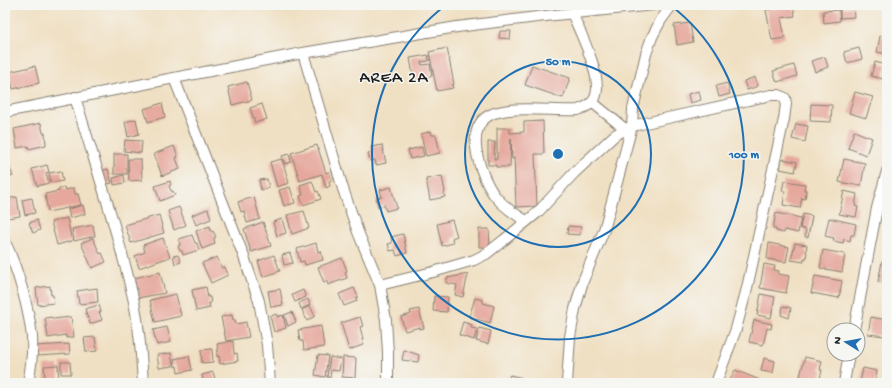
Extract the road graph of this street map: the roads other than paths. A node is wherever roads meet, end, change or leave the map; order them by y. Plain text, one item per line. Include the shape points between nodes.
1 (654, 5) edge
2 (672, 5) edge
3 (586, 8) edge
4 (572, 12) junction
5 (303, 53) junction
6 (174, 78) junction
7 (75, 97) junction
8 (592, 102) junction
9 (5, 112) edge
10 (628, 128) junction
11 (887, 171) edge
12 (526, 221) junction
13 (5, 242) edge
14 (380, 285) junction
15 (856, 322) edge
16 (848, 362) edge
17 (28, 383) edge
18 (142, 383) edge
19 (270, 383) edge
20 (388, 383) edge
21 (566, 383) edge
22 (716, 383) edge
23 (844, 383) edge

1 - 3 street
2 - 10 street via 652,37
3 - 4 street
4 - 5 street via 458,27
4 - 8 street via 596,74 598,86
5 - 6 street
5 - 14 street via 343,189
6 - 7 street
6 - 19 street via 259,301 267,345
7 - 9 street
7 - 18 street via 132,291 139,336
8 - 10 street
8 - 12 street via 578,110 498,112 487,117 480,125 476,135 476,153 490,189 507,208
10 - 12 street via 615,135
10 - 21 street via 604,230 583,281 575,309
10 - 22 street via 771,96 779,95 785,98 784,119 747,288 736,329
11 - 15 street via 877,208
12 - 14 street via 486,254 474,260
13 - 17 street via 20,282 32,337
14 - 20 street via 386,320
16 - 23 street

